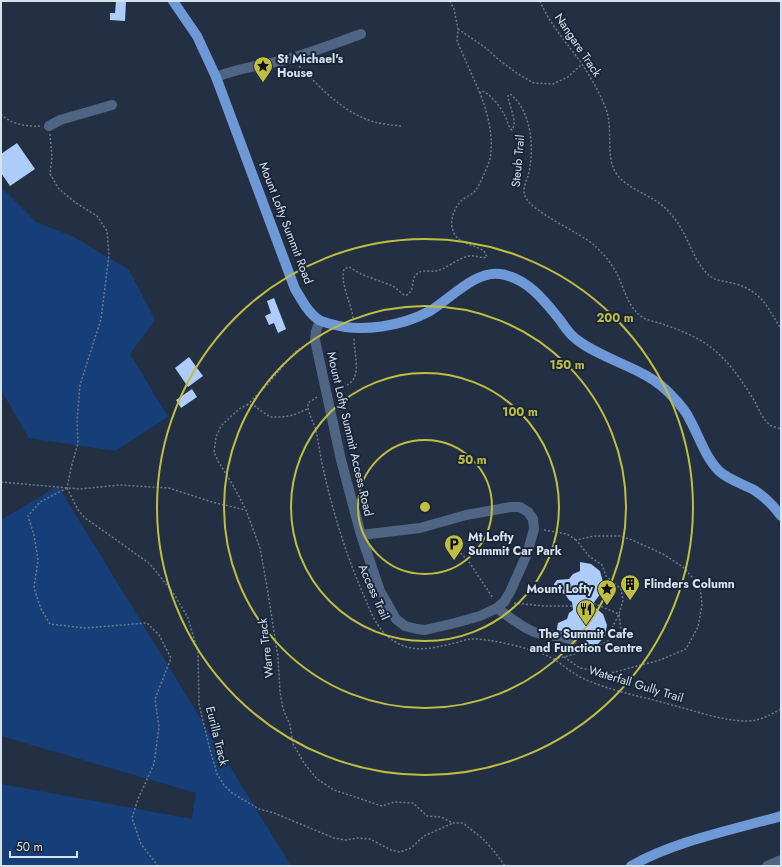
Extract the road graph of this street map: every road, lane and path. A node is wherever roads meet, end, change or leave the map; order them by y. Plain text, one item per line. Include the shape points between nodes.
1 (450, 1) edge
2 (540, 1) edge
3 (175, 2) edge
4 (458, 28) junction
5 (361, 34) dead end
6 (291, 58) junction
7 (582, 64) junction
8 (216, 77) junction
9 (480, 93) junction
10 (112, 105) dead end
11 (1, 114) edge
12 (49, 126) junction
13 (401, 126) dead end
14 (407, 295) dead end
15 (320, 321) junction
16 (781, 329) edge
17 (315, 340) junction
18 (327, 393) junction
19 (247, 405) junction
20 (308, 409) junction
21 (781, 429) edge
22 (1, 482) edge
23 (67, 488) junction
24 (246, 510) junction
25 (781, 516) edge
26 (534, 529) junction
27 (361, 535) junction
28 (576, 540) junction
29 (586, 605) dead end
30 (566, 606) dead end
31 (573, 606) dead end
32 (497, 608) junction
33 (619, 614) junction
34 (610, 632) junction
35 (611, 639) junction
36 (572, 640) joint
37 (564, 657) junction
38 (554, 659) junction
39 (781, 709) edge
40 (781, 816) edge
41 (453, 823) junction
42 (781, 860) edge
43 (158, 866) edge
44 (505, 866) edge
45 (631, 866) edge
46 (767, 866) edge

1 - 4 path
2 - 7 path, Nangare Track via 555,29
3 - 8 main road, Mount Lofty Summit Road via 197,36
4 - 7 path via 518,74 534,83 553,84 568,77
4 - 9 path via 457,41
5 - 6 lane
6 - 8 lane via 232,70
6 - 13 path via 322,90 344,108 374,122
7 - 16 path, Nangare Track via 606,110 610,128 612,167 618,176 668,211 710,276 755,292
8 - 15 main road, Mount Lofty Summit Road via 295,289 309,312
9 - 14 path via 489,118 492,142 490,161 476,190 453,211 452,223 458,239 484,251 487,257 467,256 436,271 418,273 415,275 411,292
9 - 21 path, Steub Trail via 486,92 504,114 512,130 514,120 508,100 510,94 526,115 531,133 531,153 524,185 525,196 529,202 580,235 602,253 617,275 632,308 643,318 668,325 708,344 719,353 731,366 762,416 770,425
10 - 12 lane via 60,120
11 - 12 path via 6,119 30,127
12 - 23 path via 52,157 50,174 60,189 76,204 96,216 107,231 110,255 101,319 80,385 78,443
15 - 17 lane, Mount Lofty Summit Access Road
15 - 25 main road, Mount Lofty Summit Road via 337,326 361,328 385,326 430,311 485,275 510,276 528,286 545,301 572,335 584,345 654,380 671,394 690,418 709,458 720,471 755,491
17 - 18 lane, Mount Lofty Summit Access Road
17 - 19 path, Warre Track via 295,352
18 - 20 path via 308,403
18 - 27 lane, Mount Lofty Summit Access Road
19 - 20 path via 252,405 270,417 294,415
19 - 24 path, Warre Track via 221,426 214,452
20 - 38 path, Access Trail via 316,430 322,466 336,518 359,585 375,620 385,634 399,646 415,650 470,639 517,646
22 - 23 path
23 - 24 path via 119,485 169,488
23 - 41 path, Eurilla Track via 85,518 150,564 174,594 188,618 198,652 199,704 209,746 217,774 232,793 259,809 334,838 370,839 400,852 411,848 424,836
23 - 43 path via 40,502 28,516 38,560 34,588 41,609 50,624 85,628 147,622 159,634 171,658 155,699 159,727 154,764 132,818 141,844
24 - 41 path, Warre Track via 260,548 278,657 283,709 290,725 293,744 304,763 318,779 334,790 382,806 394,802 413,803 427,816 441,817
26 - 27 lane via 533,519 528,512 520,507 511,507 466,515 420,528
26 - 28 path via 567,534
26 - 32 lane via 527,554 510,592
27 - 32 lane, Mount Lofty Summit Access Road via 380,591 396,619 405,626 425,630 455,624
28 - 33 path via 589,556 602,565 606,576 620,588 623,600
28 - 37 path via 594,536 620,536 662,554 683,567 700,586 702,605 698,627 686,649 660,660 611,673 580,668
29 - 33 path via 596,604
30 - 31 path
32 - 36 lane via 531,631
33 - 34 path
33 - 35 path via 621,631
34 - 35 path
34 - 36 path via 587,639
35 - 37 path, Waterfall Gully Trail
37 - 38 path, Waterfall Gully Trail
38 - 39 path, Waterfall Gully Trail via 578,676 605,687 732,720 766,718
40 - 45 main road via 679,845 648,856
41 - 44 path, Warre Track via 463,824 472,830 494,851
42 - 46 lane

